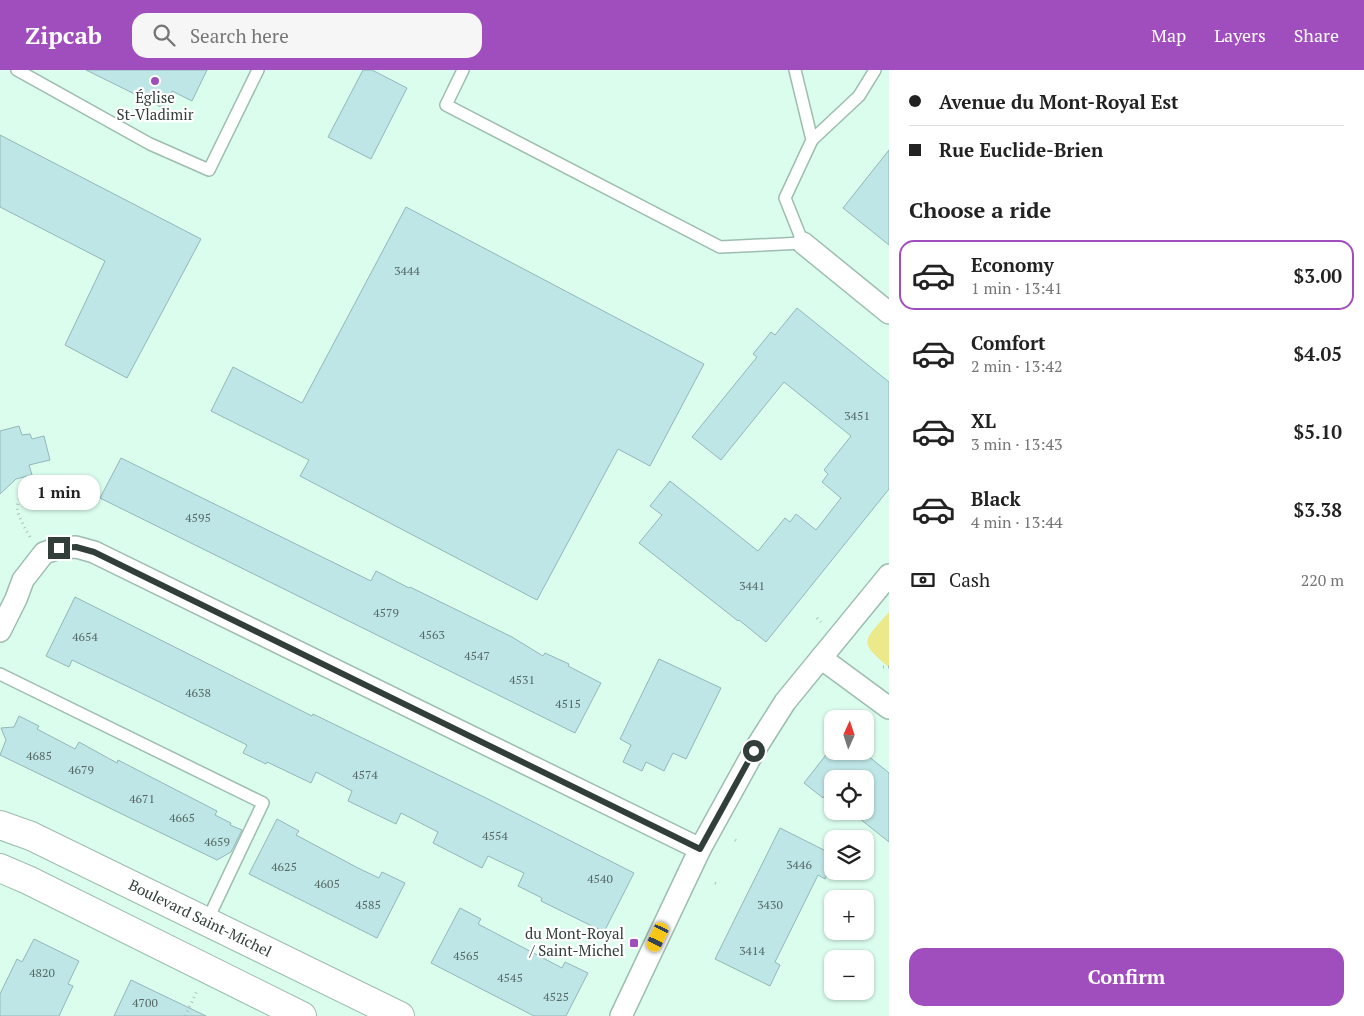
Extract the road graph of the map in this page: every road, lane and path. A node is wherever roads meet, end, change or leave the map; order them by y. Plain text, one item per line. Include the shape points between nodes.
1 (17, 70) edge
2 (258, 70) edge
3 (463, 70) edge
4 (795, 70) edge
5 (875, 70) edge
6 (812, 140) junction
7 (803, 243) junction
8 (889, 313) edge
9 (50, 488) dead end
10 (31, 540) dead end
11 (889, 575) edge
12 (817, 618) dead end
13 (821, 622) dead end
14 (0, 631) edge
15 (821, 658) junction
16 (883, 667) dead end
17 (889, 667) edge
18 (0, 674) edge
19 (889, 708) edge
20 (0, 825) edge
21 (700, 849) junction
22 (0, 868) edge
23 (207, 921) junction
24 (197, 990) dead end
25 (185, 1016) edge
26 (302, 1016) edge
27 (400, 1016) edge
28 (620, 1016) edge

1 - 2 lane via 150,144 209,170
3 - 7 lane via 446,105 720,247
4 - 6 lane
5 - 6 lane via 859,96
6 - 7 lane via 785,198
7 - 8 street
9 - 10 path via 24,495 18,503 18,516
11 - 15 street
12 - 13 path
14 - 21 street via 23,580 44,553 76,547 94,552
15 - 19 street
15 - 21 street via 785,702
16 - 17 path
18 - 23 lane via 263,803
20 - 23 main road, Boulevard Saint-Michel via 31,836
21 - 28 street
22 - 26 main road
23 - 27 main road, Boulevard Saint-Michel
24 - 25 path

